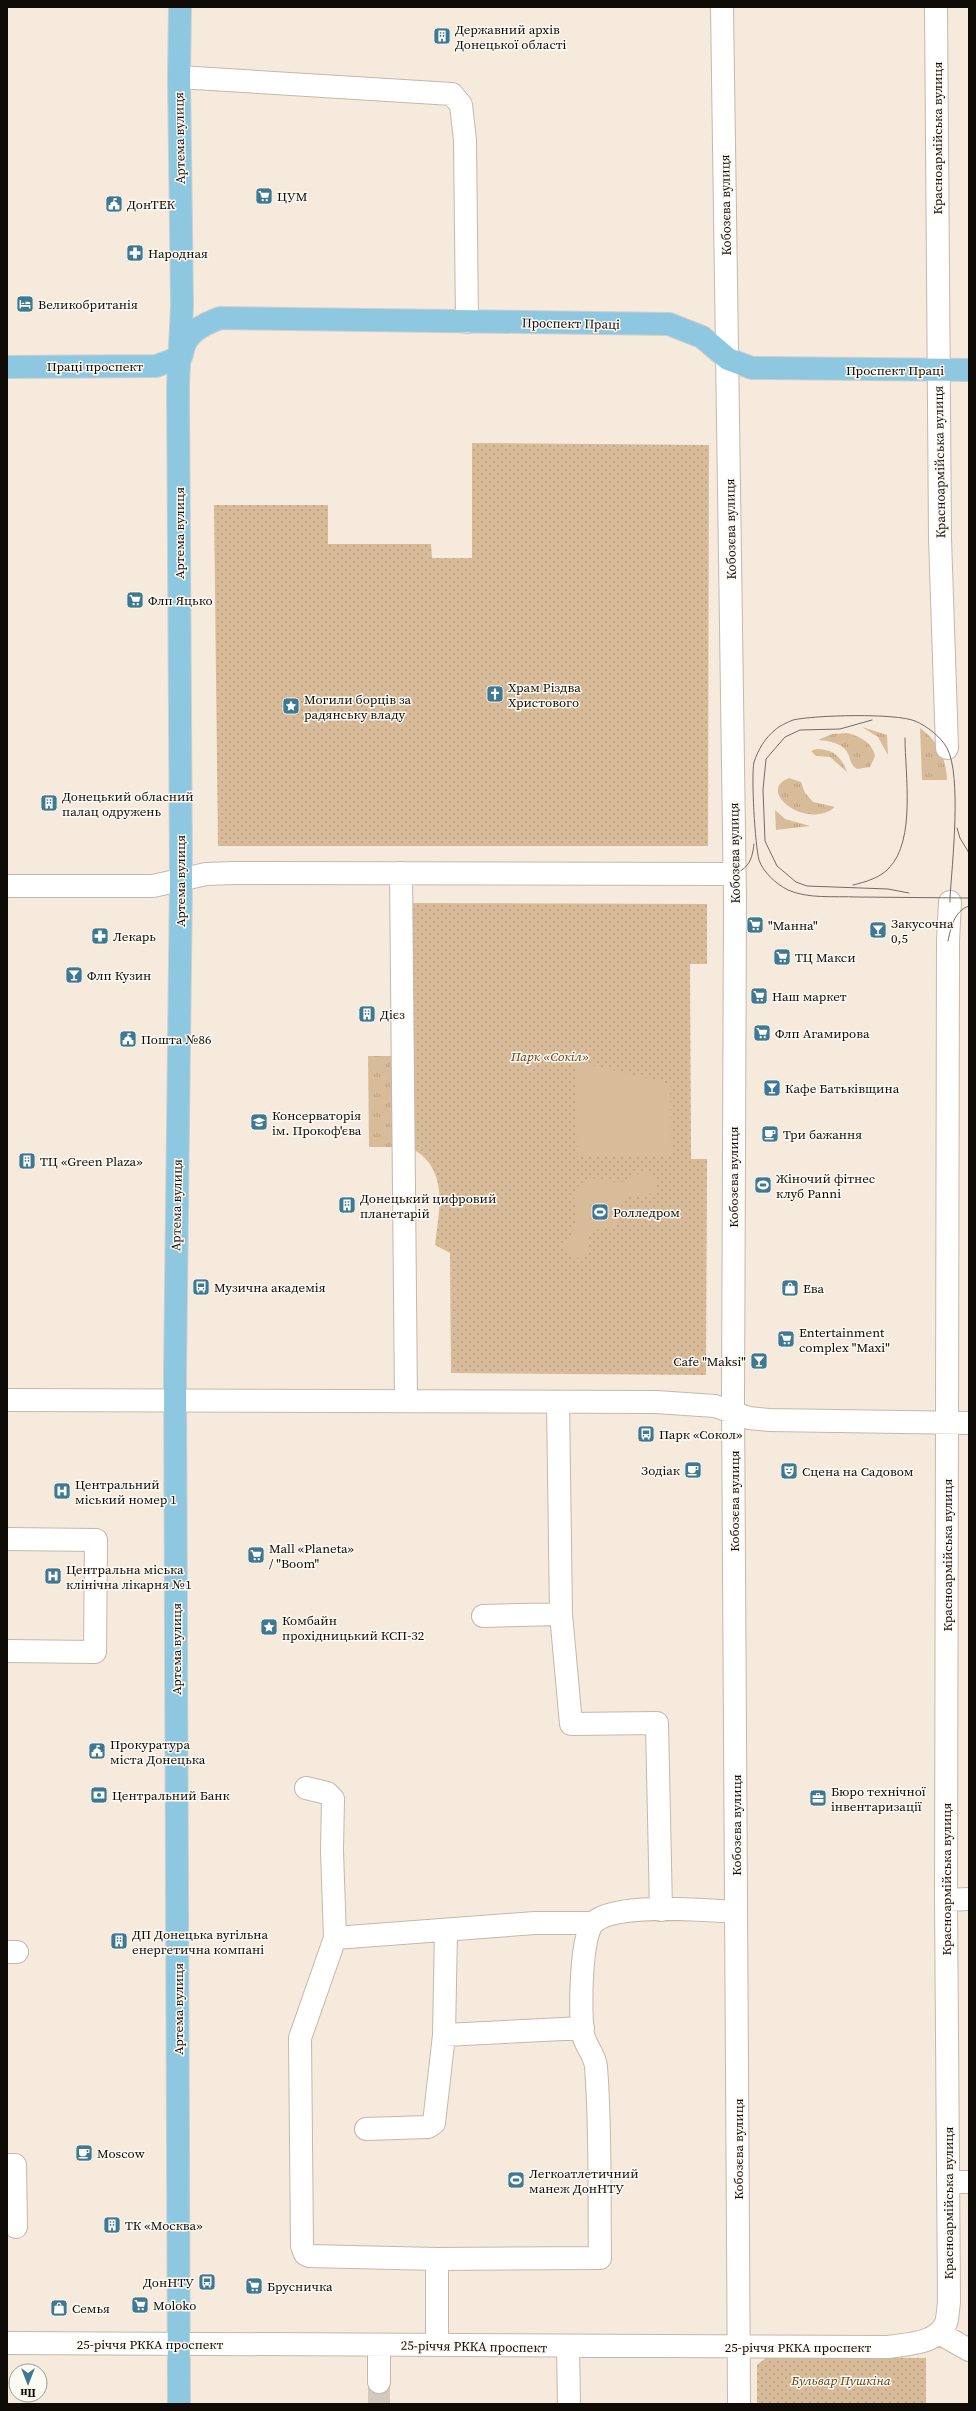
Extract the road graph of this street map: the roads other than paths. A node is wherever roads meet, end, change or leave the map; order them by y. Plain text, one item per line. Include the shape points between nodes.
1 (180, 7) edge
2 (722, 7) edge
3 (936, 7) edge
4 (179, 77) junction
5 (467, 322) junction
6 (181, 357) junction
7 (728, 359) junction
8 (7, 367) edge
9 (938, 370) junction
10 (969, 370) edge
11 (947, 748) dead end
12 (401, 874) junction
13 (734, 874) junction
14 (181, 880) junction
15 (7, 886) edge
16 (950, 902) dead end
17 (175, 1399) junction
18 (7, 1400) edge
19 (406, 1401) junction
20 (558, 1402) junction
21 (734, 1413) junction
22 (948, 1422) junction
23 (969, 1423) edge
24 (7, 1539) edge
25 (561, 1614) junction
26 (483, 1616) dead end
27 (7, 1651) edge
28 (306, 1788) dead end
29 (969, 1899) edge
30 (946, 1900) junction
31 (661, 1910) junction
32 (736, 1912) junction
33 (592, 1923) junction
34 (446, 1930) junction
35 (335, 1938) junction
36 (583, 2028) junction
37 (444, 2035) junction
38 (366, 2129) dead end
39 (7, 2165) edge
40 (959, 2182) edge
41 (16, 2227) dead end
42 (437, 2259) junction
43 (939, 2333) junction
44 (7, 2343) edge
45 (179, 2344) junction
46 (379, 2345) junction
47 (436, 2345) junction
48 (739, 2346) junction
49 (568, 2347) junction
50 (969, 2350) edge
51 (379, 2382) tunnel mouth
52 (179, 2404) edge
53 (569, 2404) edge
54 (739, 2404) edge

1 - 4 main road, Артема вулиця
2 - 7 street, Кобозєва вулиця
3 - 9 street, Красноармійська вулиця
4 - 5 street via 452,94 461,104 465,140
4 - 6 main road, Артема вулиця
5 - 6 main road, Проспект Праці via 220,318 202,325 189,336 183,346
5 - 7 main road, Проспект Праці via 669,324 702,337
6 - 8 main road, Праці проспект via 156,366
6 - 14 main road, Артема вулиця via 178,386
7 - 9 main road, Проспект Праці via 752,368 776,370
7 - 13 street, Кобозєва вулиця
9 - 10 main road, Проспект Праці
9 - 11 street, Красноармійська вулиця
12 - 13 street
12 - 14 street via 234,873 206,874
12 - 19 street
13 - 21 street, Кобозєва вулиця
14 - 15 street via 153,886
14 - 17 main road, Артема вулиця
16 - 22 street, Красноармійська вулиця
17 - 18 street
17 - 19 street
17 - 45 main road, Артема вулиця
19 - 20 street
20 - 21 street via 697,1404 715,1406
20 - 25 street
21 - 22 street via 768,1420
21 - 32 street, Кобозєва вулиця
22 - 23 street
22 - 30 street, Красноармійська вулиця
24 - 27 street via 96,1540 95,1652
25 - 26 street
25 - 31 street via 571,1724 656,1723
28 - 35 street via 327,1792 333,1799
29 - 30 street
30 - 40 street, Красноармійська вулиця
31 - 32 street
31 - 33 street via 620,1910
32 - 48 street, Кобозєва вулиця
33 - 34 street via 535,1923
33 - 36 street via 582,1956
34 - 35 street
34 - 37 street
35 - 42 street via 300,2038 303,2250 309,2256
36 - 37 street
36 - 42 street via 584,2038 596,2066 600,2258
37 - 38 street via 434,2123 428,2127
39 - 41 street via 15,2165
40 - 43 street, Красноармійська вулиця via 949,2302 946,2323
42 - 47 street
43 - 48 street, 25-річчя РККА проспект via 921,2342 888,2347
43 - 50 street
44 - 45 street, 25-річчя РККА проспект
45 - 46 street, 25-річчя РККА проспект
45 - 52 main road, Артема вулиця
46 - 47 street, 25-річчя РККА проспект
46 - 51 street
47 - 49 street, 25-річчя РККА проспект
48 - 49 street, 25-річчя РККА проспект
48 - 54 street, Кобозєва вулиця
49 - 53 street

